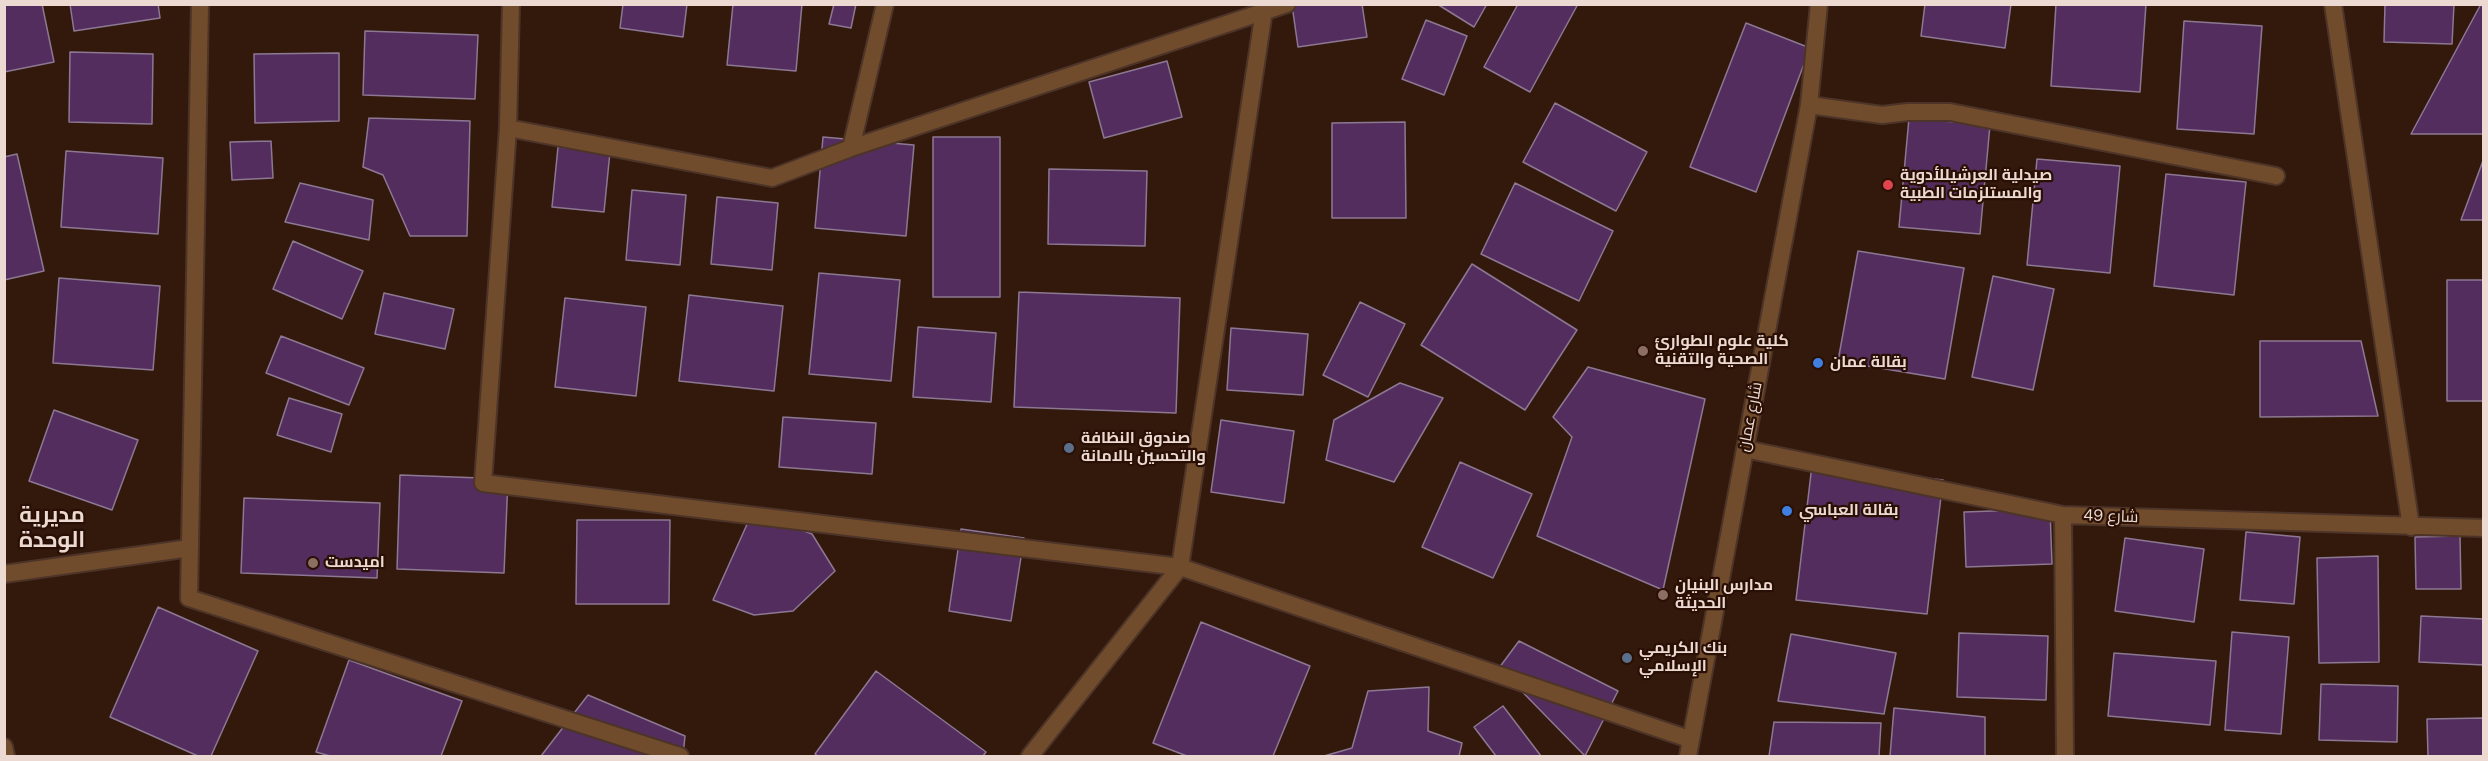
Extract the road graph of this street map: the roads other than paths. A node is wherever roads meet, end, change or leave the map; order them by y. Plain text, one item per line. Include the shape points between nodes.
1 (200, 4) edge
2 (511, 4) edge
3 (885, 4) edge
4 (1287, 4) edge
5 (1819, 4) edge
6 (2333, 4) edge
7 (1265, 8) edge
8 (1809, 105) junction
9 (508, 128) junction
10 (851, 148) junction
11 (2276, 176) dead end
12 (1745, 449) junction
13 (2063, 515) junction
14 (2411, 527) junction
15 (2484, 528) edge
16 (190, 548) junction
17 (1180, 567) junction
18 (4, 574) edge
19 (1689, 739) junction
20 (4, 747) edge
21 (6, 756) edge
22 (680, 756) edge
23 (1030, 756) edge
24 (1688, 756) edge
25 (2065, 756) edge

1 - 16 street
2 - 9 street
3 - 10 street
4 - 7 street
5 - 8 street, شارع عمان
6 - 14 street
7 - 10 street
7 - 17 street
8 - 11 street via 1882,115 1950,112
8 - 12 street, شارع عمان
9 - 10 street via 772,178
9 - 17 street via 483,483
12 - 13 street, شارع 49
12 - 19 street, شارع عمان
13 - 14 street, شارع 49
13 - 25 street
14 - 15 street, شارع 49
16 - 18 street
16 - 22 street via 189,597
17 - 19 street
17 - 23 street
19 - 24 street, شارع عمان
20 - 21 street

